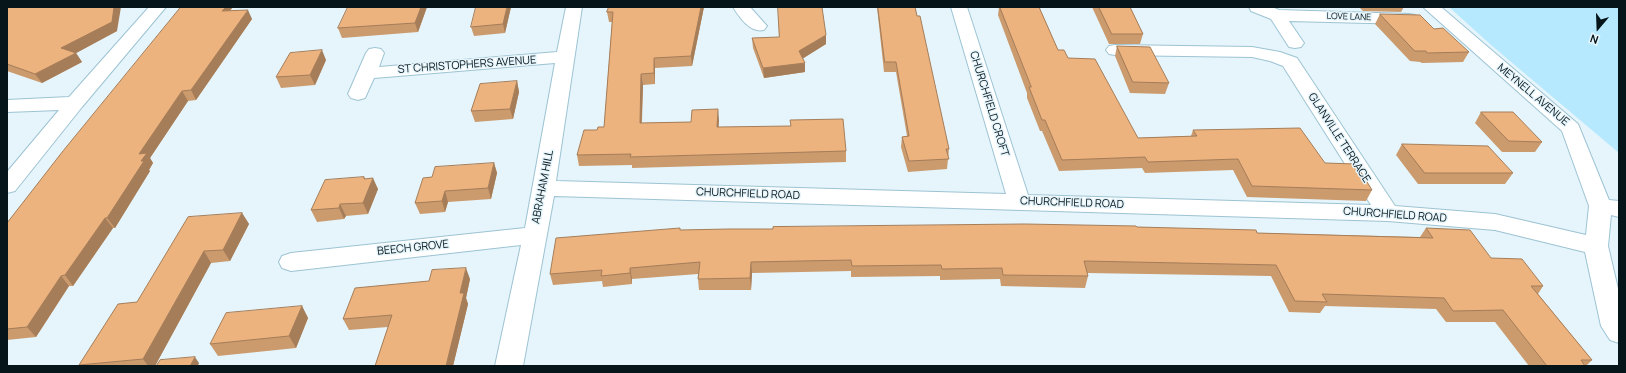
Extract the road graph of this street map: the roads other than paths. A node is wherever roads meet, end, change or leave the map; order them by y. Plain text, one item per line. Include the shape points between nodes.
1 (158, 7) edge
2 (574, 7) edge
3 (741, 7) edge
4 (959, 7) edge
5 (1258, 7) edge
6 (1438, 13) edge
7 (1277, 15) junction
8 (758, 26) dead end
9 (1115, 50) dead end
10 (375, 53) dead end
11 (1292, 53) junction
12 (565, 57) junction
13 (368, 73) junction
14 (358, 94) dead end
15 (75, 103) junction
16 (7, 106) edge
17 (7, 186) edge
18 (544, 188) junction
19 (1019, 201) junction
20 (1610, 207) edge
21 (1388, 213) junction
22 (534, 235) junction
23 (1596, 246) junction
24 (291, 262) dead end
25 (1619, 333) edge
26 (509, 366) edge

1 - 15 street
2 - 12 street, ABRAHAM HILL
3 - 8 street
4 - 19 street, CHURCHFIELD CROFT
5 - 7 street, LOVE LANE
6 - 7 street, LOVE LANE
6 - 20 street, MEYNELL AVENUE via 1571,128
7 - 11 street
9 - 11 street via 1252,52 1274,56
10 - 13 street
11 - 21 street, GLANVILLE TERRACE
12 - 13 street, ST CHRISTOPHERS AVENUE
12 - 18 street, ABRAHAM HILL
13 - 14 street
15 - 16 street
15 - 17 street
18 - 19 street, CHURCHFIELD ROAD
18 - 22 street, ABRAHAM HILL
19 - 21 street, CHURCHFIELD ROAD
20 - 23 street via 1600,225
21 - 23 street, CHURCHFIELD ROAD via 1495,222
22 - 24 street, BEECH GROVE
22 - 26 street, ABRAHAM HILL
23 - 25 street via 1614,326

